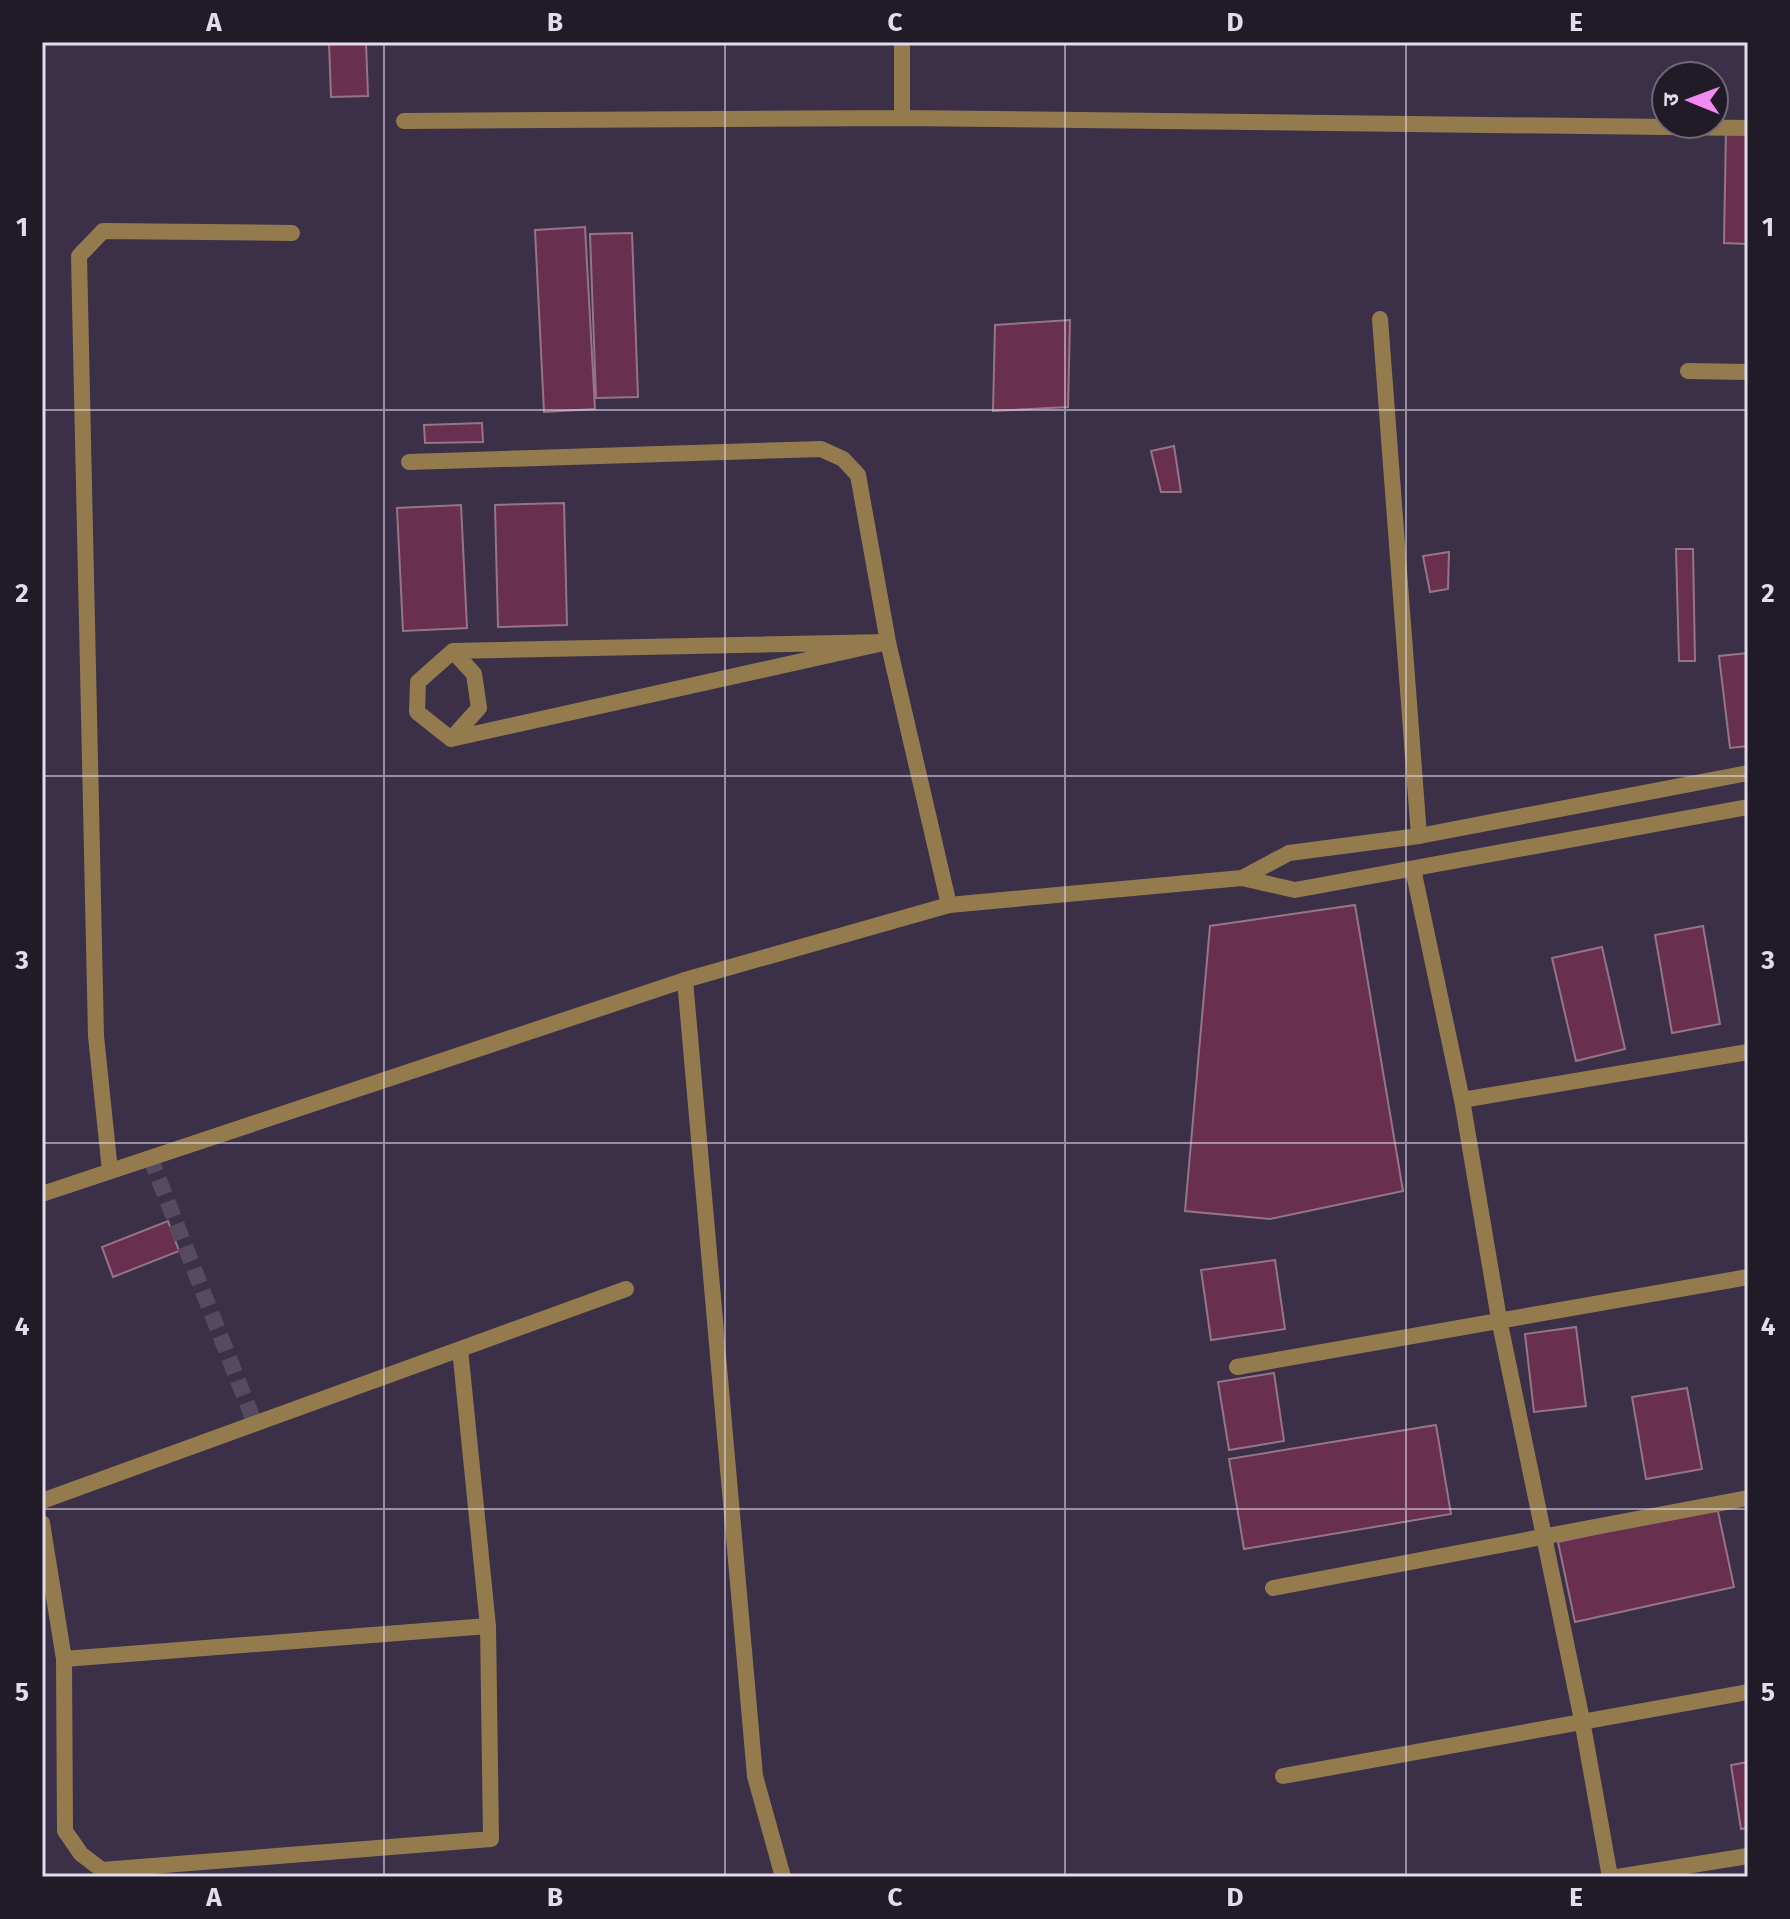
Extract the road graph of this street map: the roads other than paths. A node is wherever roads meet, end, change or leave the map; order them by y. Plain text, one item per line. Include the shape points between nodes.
1 (902, 42) edge
2 (902, 118) junction
3 (404, 121) dead end
4 (1748, 128) edge
5 (292, 233) dead end
6 (1380, 319) dead end
7 (1688, 371) dead end
8 (1748, 372) edge
9 (409, 462) dead end
10 (888, 642) junction
11 (453, 651) junction
12 (451, 739) junction
13 (1748, 773) edge
14 (1748, 807) edge
15 (1419, 836) junction
16 (1413, 869) junction
17 (1242, 878) junction
18 (949, 905) junction
19 (685, 980) junction
20 (1748, 1052) edge
21 (1462, 1100) junction
22 (110, 1171) junction
23 (42, 1194) edge
24 (1748, 1277) edge
25 (626, 1289) dead end
26 (1499, 1319) junction
27 (460, 1349) junction
28 (1237, 1367) dead end
29 (1748, 1498) edge
30 (42, 1501) edge
31 (42, 1523) edge
32 (1544, 1535) junction
33 (1273, 1588) dead end
34 (488, 1626) junction
35 (64, 1659) junction
36 (1748, 1692) edge
37 (1582, 1720) junction
38 (1283, 1776) dead end
39 (1748, 1856) edge
40 (783, 1877) edge
41 (1610, 1877) edge
42 (1617, 1877) edge

1 - 2 street
2 - 3 street
2 - 4 street
5 - 22 street via 103,231 79,256 96,1036
6 - 15 street
7 - 8 street
9 - 10 street via 821,449 843,459 858,475
10 - 11 street
10 - 12 street
10 - 18 street
11 - 12 street via 474,674 479,708
11 - 12 street via 418,682 417,712
13 - 15 street
14 - 16 street
15 - 17 street via 1289,853
16 - 17 street via 1295,890
16 - 21 street
17 - 18 street
18 - 19 street
19 - 22 street
19 - 40 street via 755,1776
20 - 21 street
21 - 26 street
22 - 23 street
24 - 26 street
25 - 27 street
26 - 28 street
26 - 32 street
27 - 30 street
27 - 34 street
29 - 32 street
31 - 35 street
32 - 33 street
32 - 37 street
34 - 35 street
34 - 35 street via 491,1839 102,1870 81,1854 65,1831
36 - 37 street
37 - 38 street
37 - 41 street
39 - 42 street

